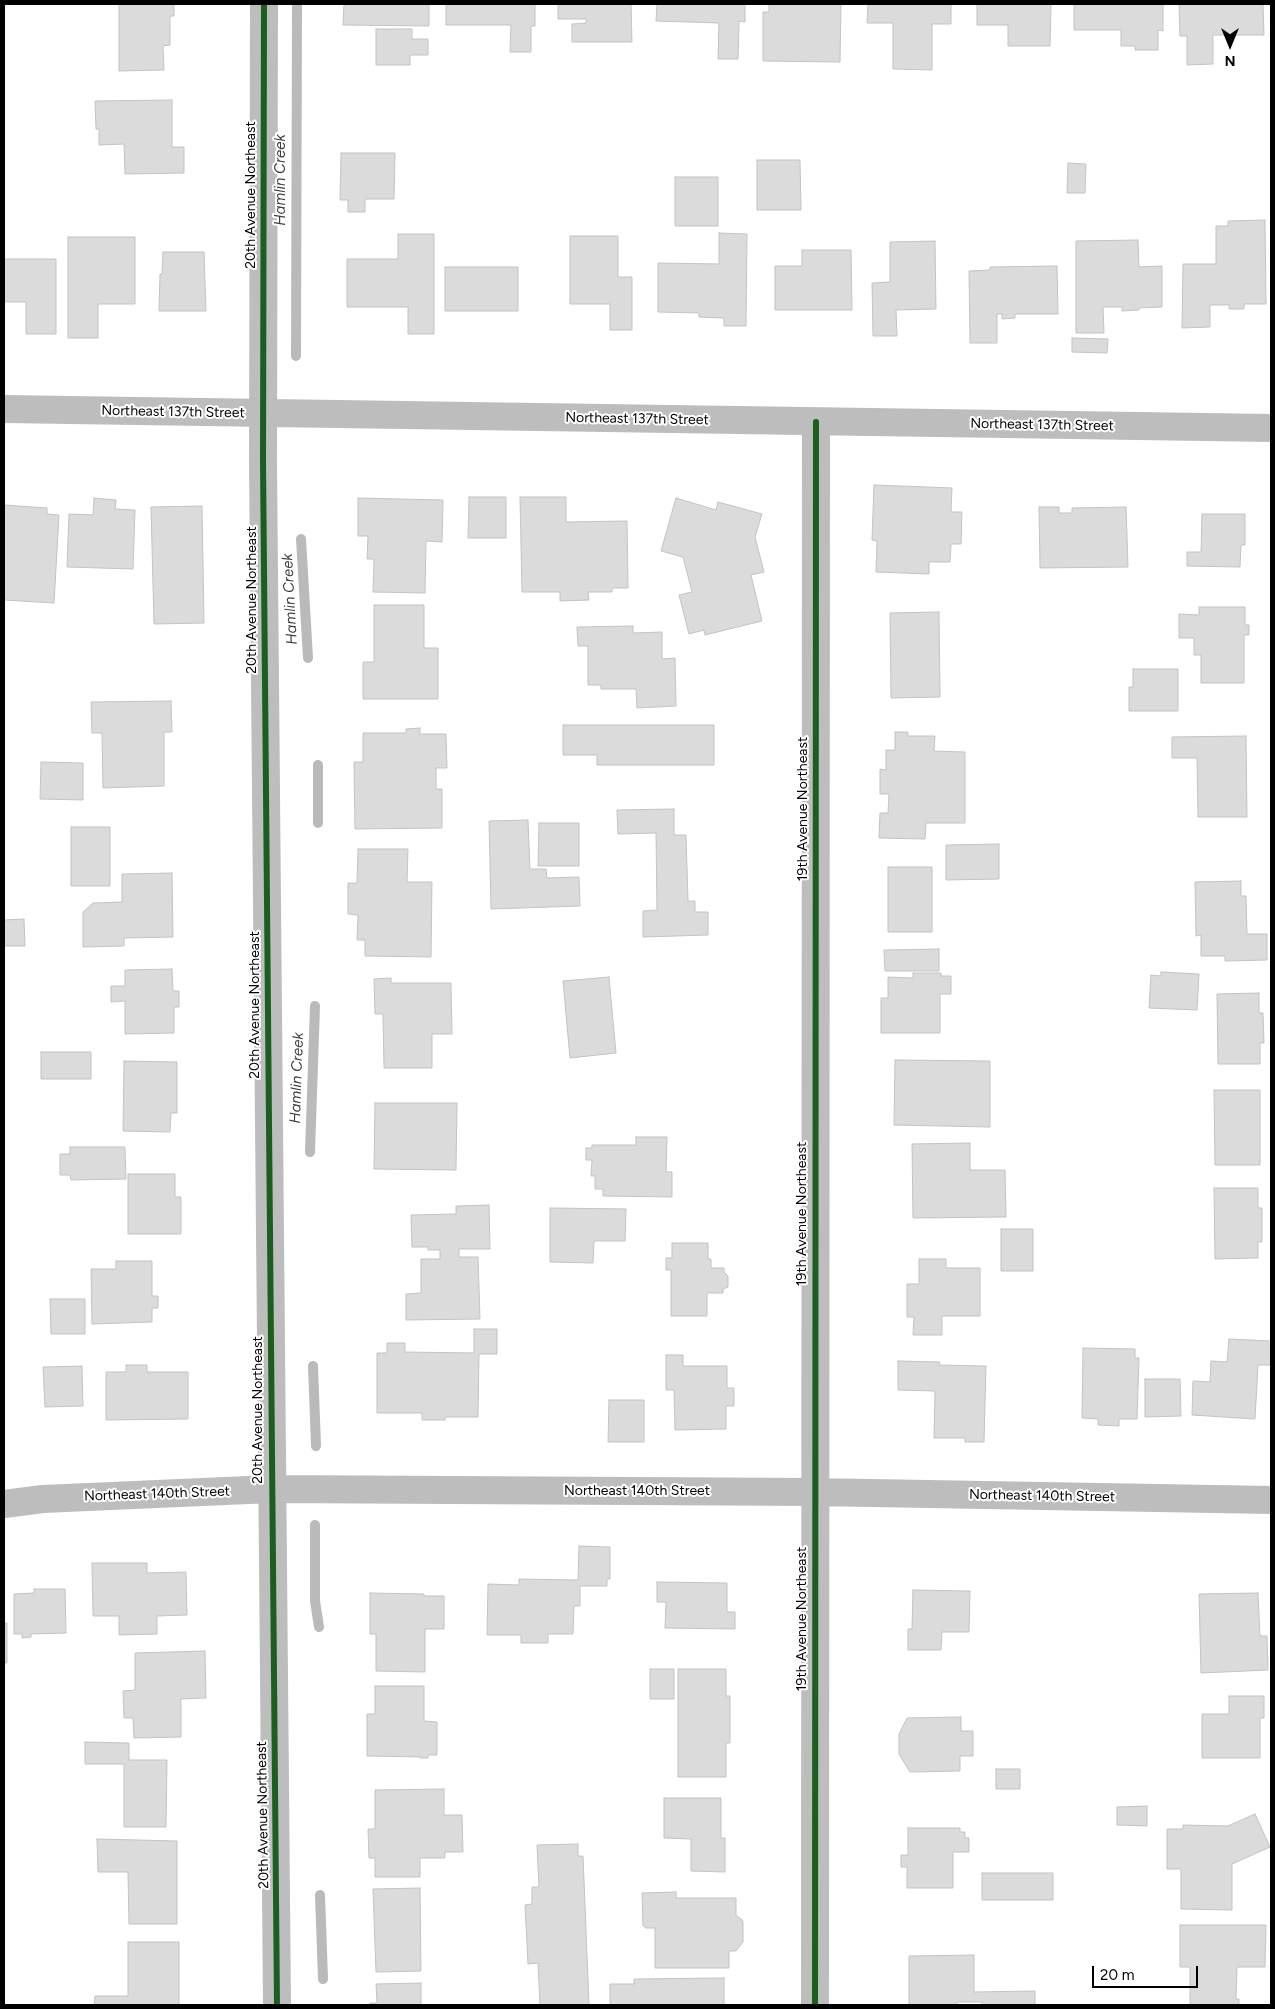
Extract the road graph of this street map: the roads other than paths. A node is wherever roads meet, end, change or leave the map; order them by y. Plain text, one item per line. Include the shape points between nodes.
1 (264, 4) edge
2 (4, 409) edge
3 (264, 414) junction
4 (816, 422) junction
5 (1271, 428) edge
6 (272, 1489) junction
7 (814, 1492) junction
8 (1271, 1500) edge
9 (4, 1504) edge
10 (277, 2005) edge
11 (815, 2005) edge

1 - 3 street, 20th Avenue Northeast
2 - 3 street, Northeast 137th Street
3 - 4 street, Northeast 137th Street
3 - 6 street, 20th Avenue Northeast
4 - 5 street, Northeast 137th Street
4 - 7 street, 19th Avenue Northeast
6 - 7 street, Northeast 140th Street
6 - 9 street, Northeast 140th Street via 43,1499
6 - 10 street, 20th Avenue Northeast
7 - 8 street, Northeast 140th Street
7 - 11 street, 19th Avenue Northeast

